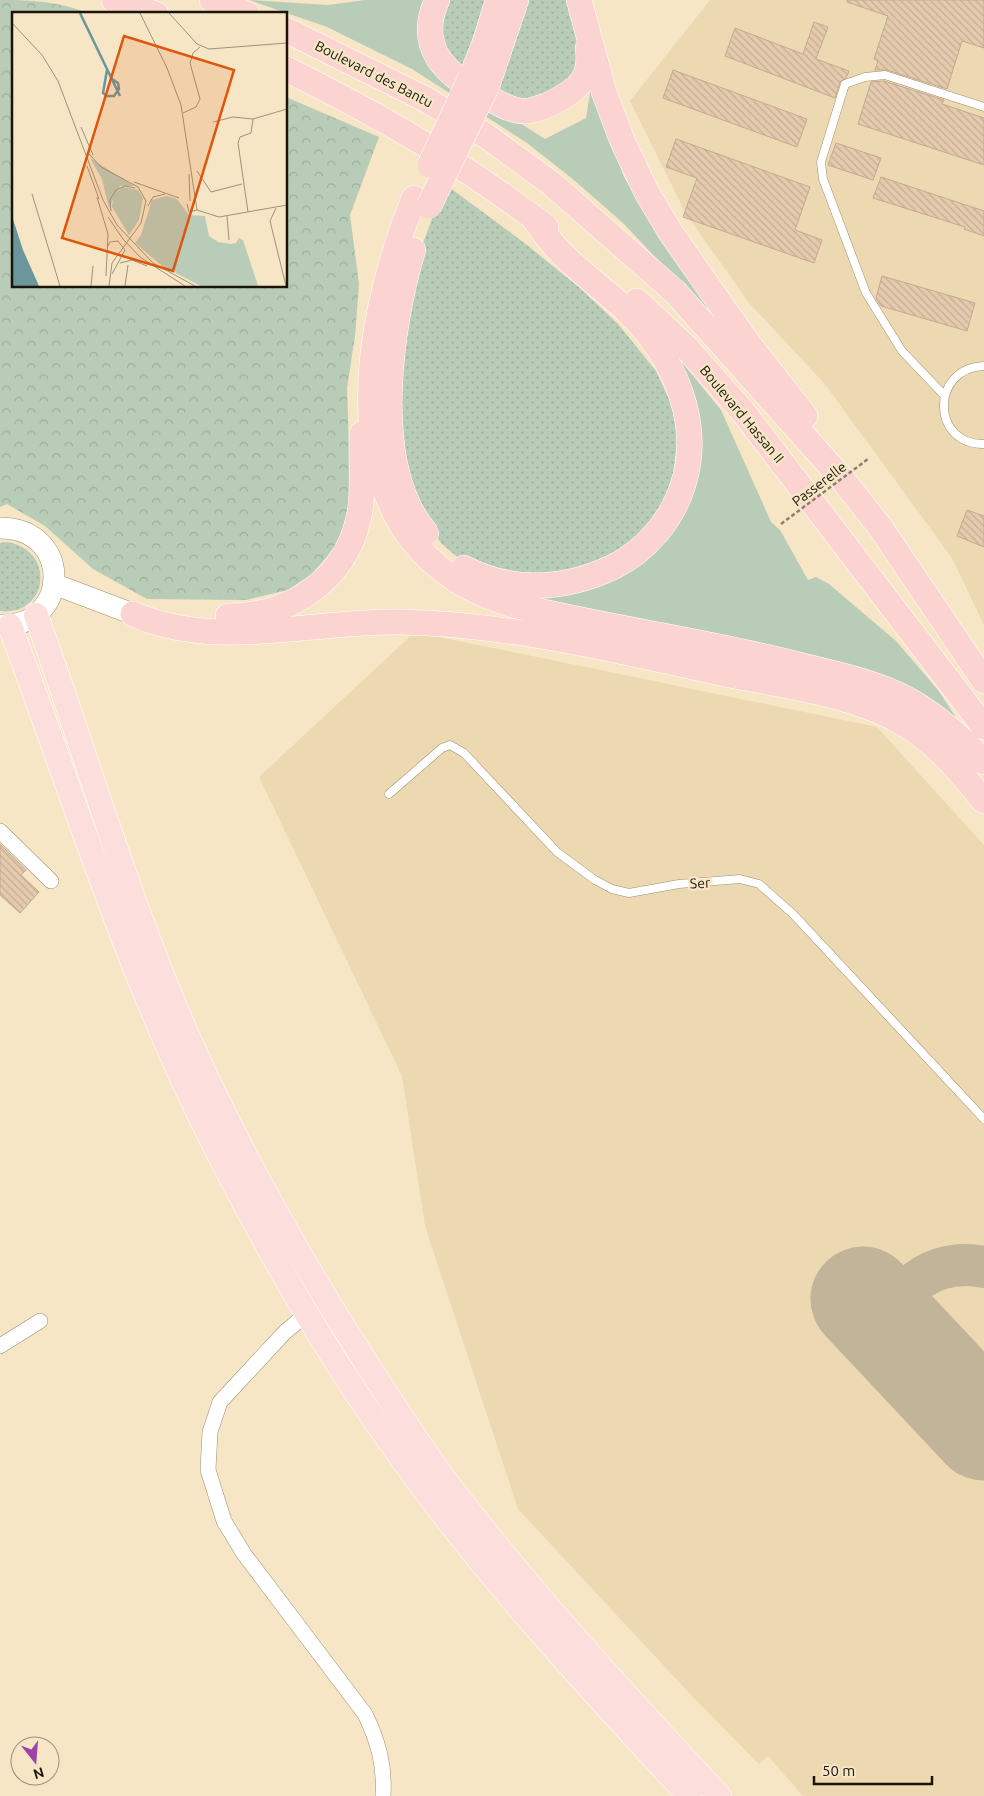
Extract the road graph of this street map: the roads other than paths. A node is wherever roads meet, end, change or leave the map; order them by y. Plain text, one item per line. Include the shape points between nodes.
1 (114, 0) edge
2 (212, 0) edge
3 (437, 0) edge
4 (498, 0) edge
5 (516, 0) edge
6 (579, 0) edge
7 (150, 12) edge
8 (242, 12) edge
9 (288, 31) edge
10 (588, 37) junction
11 (288, 70) edge
12 (479, 81) junction
13 (984, 107) edge
14 (422, 202) junction
15 (533, 217) junction
16 (984, 366) edge
17 (370, 387) junction
18 (944, 396) junction
19 (984, 444) edge
20 (843, 480) junction
21 (0, 528) edge
22 (54, 584) junction
23 (133, 614) junction
24 (36, 615) junction
25 (5, 625) edge
26 (984, 681) edge
27 (984, 727) edge
28 (984, 762) edge
29 (389, 794) dead end
30 (984, 800) edge
31 (0, 831) edge
32 (51, 881) dead end
33 (984, 1118) edge
34 (308, 1313) junction
35 (40, 1321) dead end
36 (0, 1346) edge
37 (383, 1796) edge
38 (689, 1796) edge
39 (719, 1796) edge

1 - 7 highway
2 - 8 highway
3 - 10 highway via 429,27 434,49 443,66 479,93 520,111 551,103 579,84 587,71
4 - 12 highway via 485,43
5 - 12 highway
6 - 10 highway
9 - 20 highway, Boulevard des Bantu via 425,99 461,120 552,184 668,286
10 - 20 highway via 615,123 650,198 747,342 824,441
11 - 15 highway, Boulevard Hassan II via 445,156
12 - 14 highway, bridge
13 - 18 lane via 885,75 865,77 845,84 821,162 822,179 866,293 902,351
14 - 15 highway via 395,322 390,362 391,430 400,478 410,508 440,549 462,567 504,583 551,586 582,580 609,569 651,538 666,521 680,493 690,438 683,397 656,344 629,313 554,245
14 - 17 highway via 401,232 383,290
15 - 27 highway, Boulevard Hassan II via 614,280 686,347 744,413
16 - 18 lane via 965,370 956,376
17 - 23 highway via 362,435 361,505 357,522 350,545 316,588 298,601 260,614
17 - 28 highway via 372,433 389,505 422,553 460,584 493,599 522,607 780,660 863,682 922,708 950,728
18 - 19 lane via 943,406 950,428 968,441
20 - 26 highway via 880,527
21 - 22 main road via 16,528 41,543 50,555
22 - 23 main road
22 - 24 main road via 48,601
23 - 30 highway via 155,623 216,632 401,622 496,629 545,636 812,692 874,710 905,724 947,758
24 - 25 main road via 24,622
24 - 39 main road via 167,986 228,1123 304,1263 450,1486 545,1606
25 - 34 main road via 168,1048 225,1166
29 - 33 lane, Ser via 442,748 450,745 464,753 557,852 612,889 629,893 679,884 740,879 760,884 793,914
31 - 32 street
34 - 37 street via 220,1402 210,1432 208,1470 224,1521 240,1548 365,1714 377,1739 383,1763
34 - 38 main road via 398,1454 471,1550 548,1644
35 - 36 street

